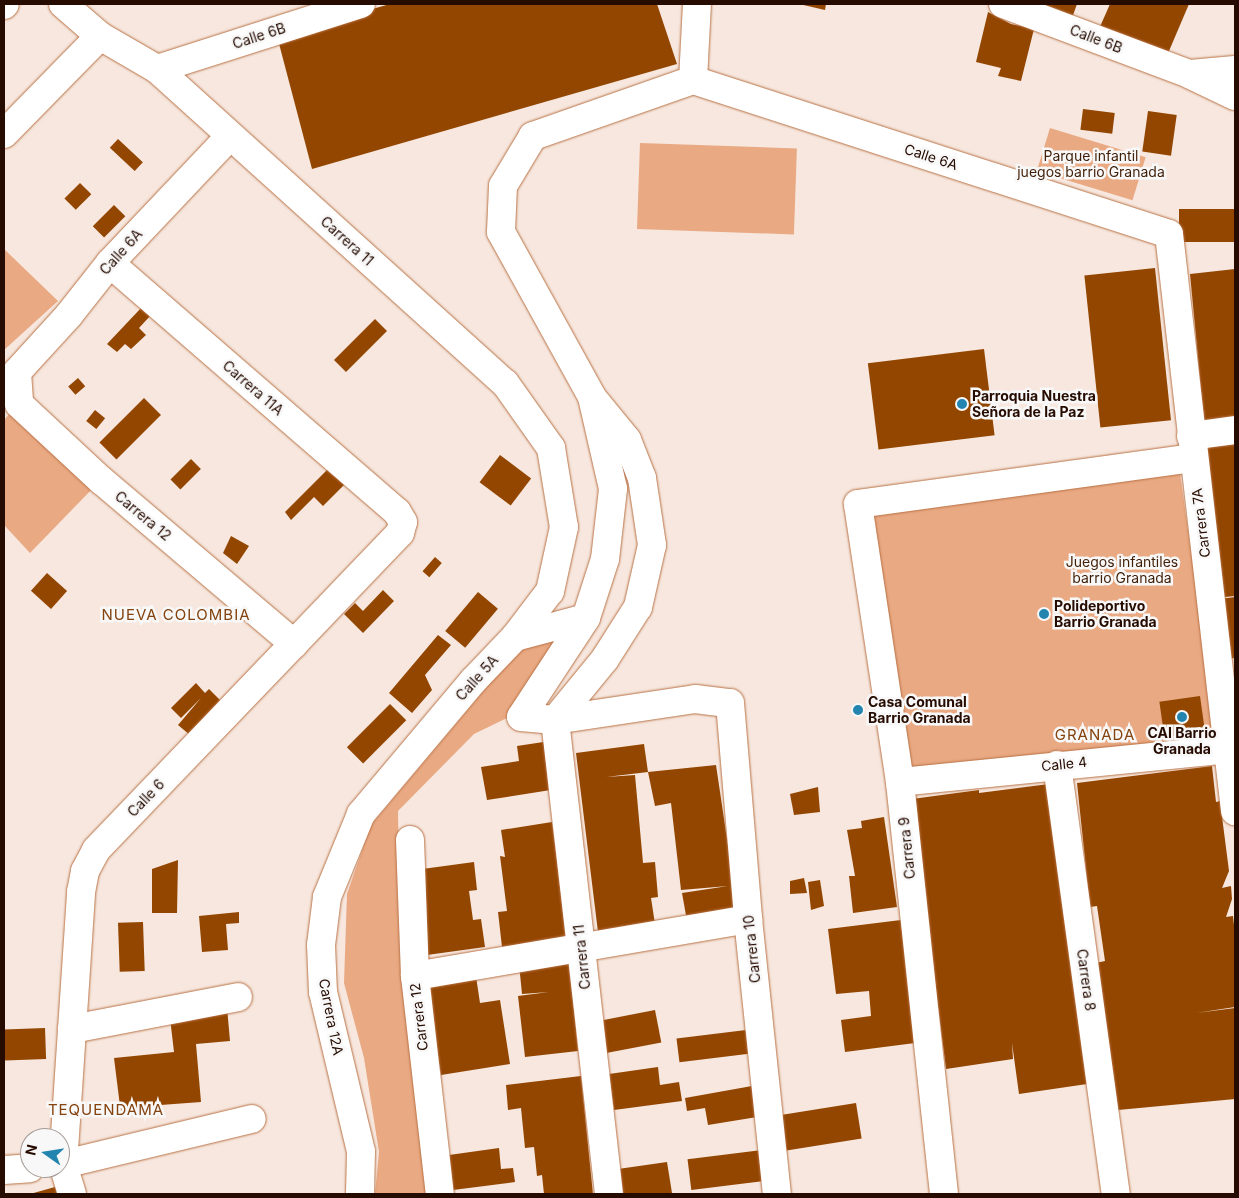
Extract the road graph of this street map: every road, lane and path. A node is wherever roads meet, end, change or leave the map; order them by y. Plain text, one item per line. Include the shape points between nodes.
1 (63, 4) edge
2 (361, 4) edge
3 (697, 4) edge
4 (1004, 4) edge
5 (100, 36) junction
6 (157, 68) junction
7 (1235, 70) edge
8 (1189, 74) junction
9 (693, 80) junction
10 (1235, 96) edge
11 (4, 134) edge
12 (230, 136) junction
13 (1168, 234) joint
14 (110, 263) junction
15 (17, 372) joint
16 (592, 397) junction
17 (1235, 430) edge
18 (1192, 447) junction
19 (397, 512) joint
20 (564, 527) joint
21 (586, 618) junction
22 (516, 637) junction
23 (294, 644) junction
24 (555, 720) junction
25 (1228, 749) junction
26 (1057, 765) junction
27 (900, 782) junction
28 (1235, 811) edge
29 (361, 814) joint
30 (410, 840) dead end
31 (748, 919) junction
32 (581, 949) junction
33 (415, 976) junction
34 (238, 997) dead end
35 (72, 1029) junction
36 (252, 1119) dead end
37 (64, 1128) edge
38 (70, 1163) edge
39 (20, 1169) edge
40 (4, 1170) edge
41 (66, 1178) edge
42 (72, 1194) edge
43 (360, 1194) edge
44 (440, 1194) edge
45 (608, 1194) edge
46 (777, 1194) edge
47 (944, 1194) edge
48 (1116, 1194) edge

1 - 5 street, Carrera 11
2 - 6 street, Calle 6B
3 - 9 street
4 - 8 street, Calle 6B
5 - 6 street, Carrera 11
5 - 11 street
6 - 12 street, Carrera 11
7 - 8 street
8 - 10 street
9 - 13 street, Calle 6A
9 - 16 street via 533,136 503,186 501,232
12 - 14 street, Calle 6A
12 - 20 street, Carrera 11 via 505,383 551,448
13 - 18 street, Carrera 7A
14 - 15 street, Calle 6A via 69,315
14 - 19 street, Carrera 11A
15 - 23 street, Carrera 12 via 19,404 102,481
16 - 21 street via 612,489 605,559
16 - 24 street via 627,440 642,478 652,545 638,607 605,659
17 - 18 street
18 - 25 street, Carrera 7A
18 - 27 street, Carrera 9 via 858,504
19 - 23 street, Calle 6 via 403,522 400,533
20 - 22 street, Calle 5A via 550,591
21 - 22 street
21 - 24 street via 521,717
22 - 29 street, Calle 5A via 473,681
23 - 35 street, Calle 6 via 96,850 85,871 81,892
24 - 31 street, Carrera 10 via 695,699 730,703
24 - 32 street, Carrera 11
25 - 26 street, Calle 4
25 - 28 street, Carrera 7A
26 - 27 street, Calle 4
26 - 48 street, Carrera 8
27 - 47 street, Carrera 9
29 - 43 street, Carrera 12A via 327,898 321,945 323,992 360,1152
30 - 33 street, Carrera 12
31 - 32 street
31 - 46 street, Carrera 10
32 - 33 street
32 - 45 street, Carrera 11
33 - 44 street, Carrera 12
34 - 35 street
35 - 37 street, Calle 6
36 - 38 street
39 - 40 street
41 - 42 street

